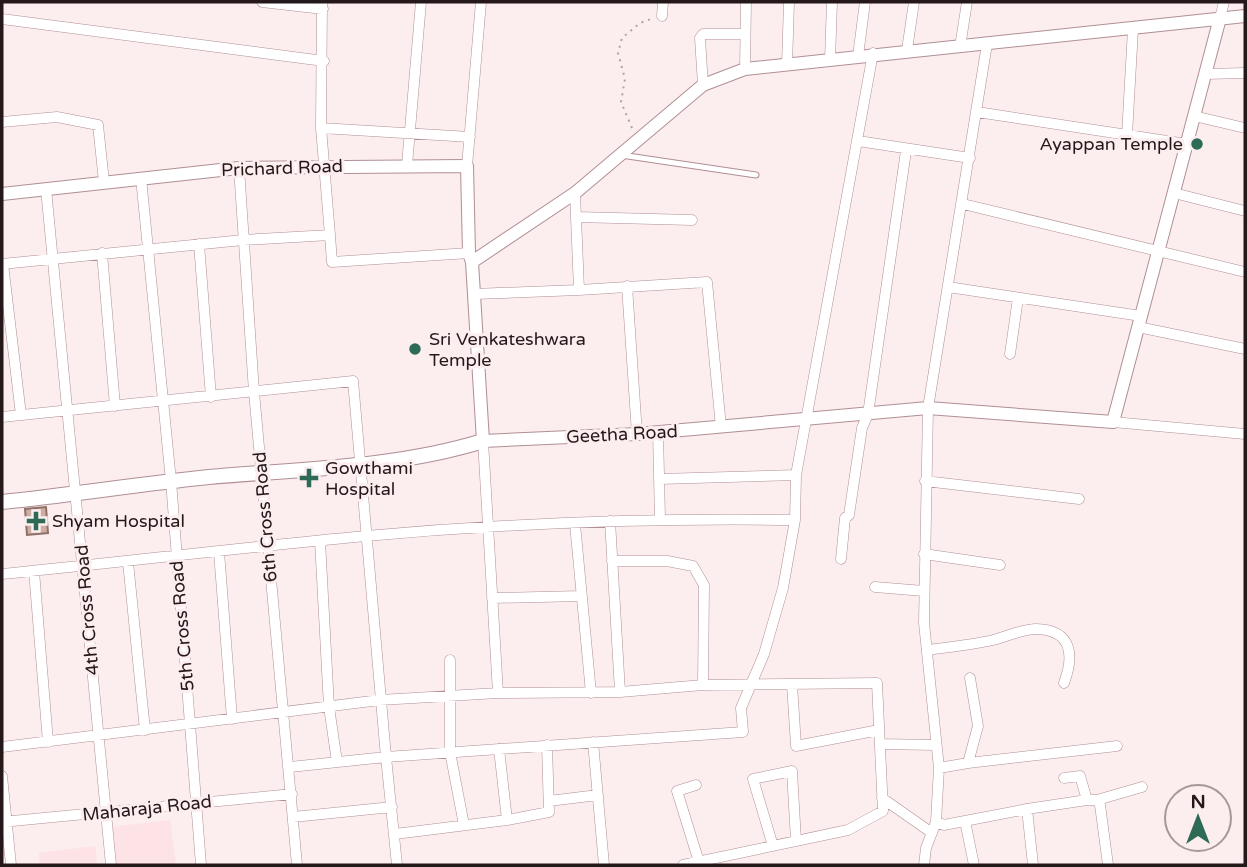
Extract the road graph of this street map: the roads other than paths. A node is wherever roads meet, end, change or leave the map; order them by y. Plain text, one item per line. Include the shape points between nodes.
1 (262, 2) edge
2 (421, 2) edge
3 (481, 2) edge
4 (663, 2) edge
5 (746, 2) edge
6 (789, 2) edge
7 (832, 2) edge
8 (865, 2) edge
9 (914, 2) edge
10 (967, 2) edge
11 (1224, 2) edge
12 (322, 5) edge
13 (662, 16) road end
14 (1245, 16) edge
15 (1220, 18) junction
16 (2, 19) edge
17 (1133, 29) junction
18 (744, 34) junction
19 (987, 44) junction
20 (960, 47) junction
21 (907, 50) junction
22 (873, 53) junction
23 (858, 56) junction
24 (324, 61) junction
25 (830, 61) junction
26 (787, 65) junction
27 (745, 69) junction
28 (1245, 73) edge
29 (1205, 74) junction
30 (703, 85) junction
31 (976, 112) junction
32 (1194, 116) junction
33 (2, 122) edge
34 (321, 128) junction
35 (1245, 128) edge
36 (410, 134) junction
37 (1127, 135) junction
38 (470, 137) junction
39 (858, 141) junction
40 (1187, 144) junction
41 (906, 150) junction
42 (618, 155) junction
43 (970, 158) junction
44 (407, 165) junction
45 (323, 166) junction
46 (467, 166) junction
47 (239, 168) junction
48 (756, 175) dead end
49 (141, 178) junction
50 (104, 181) junction
51 (46, 188) junction
52 (1174, 192) junction
53 (575, 193) junction
54 (2, 194) edge
55 (963, 204) junction
56 (1245, 211) edge
57 (576, 217) junction
58 (692, 220) dead end
59 (330, 235) junction
60 (243, 240) junction
61 (200, 244) junction
62 (150, 248) junction
63 (1159, 251) junction
64 (102, 253) junction
65 (471, 257) junction
66 (53, 259) junction
67 (2, 264) edge
68 (1245, 272) edge
69 (627, 286) junction
70 (948, 288) junction
71 (579, 290) junction
72 (474, 294) junction
73 (1018, 298) junction
74 (1140, 321) junction
75 (1245, 349) edge
76 (1010, 354) dead end
77 (254, 392) junction
78 (211, 397) junction
79 (163, 402) junction
80 (114, 406) junction
81 (928, 408) junction
82 (68, 410) junction
83 (868, 414) junction
84 (20, 415) junction
85 (2, 417) edge
86 (807, 420) junction
87 (1112, 422) junction
88 (721, 427) junction
89 (658, 432) junction
90 (637, 434) junction
91 (1245, 434) edge
92 (483, 441) junction
93 (359, 464) junction
94 (261, 473) junction
95 (796, 475) junction
96 (659, 479) junction
97 (171, 481) junction
98 (925, 481) junction
99 (76, 494) junction
100 (1079, 499) dead end
101 (2, 502) edge
102 (660, 519) junction
103 (795, 520) junction
104 (610, 522) junction
105 (575, 524) junction
106 (487, 527) junction
107 (366, 536) junction
108 (320, 541) junction
109 (268, 546) junction
110 (219, 552) junction
111 (924, 554) junction
112 (175, 556) junction
113 (841, 559) dead end
114 (612, 561) junction
115 (128, 562) junction
116 (1000, 565) dead end
117 (82, 567) junction
118 (34, 571) junction
119 (2, 574) edge
120 (875, 587) dead end
121 (924, 591) junction
122 (582, 596) junction
123 (492, 598) junction
124 (928, 650) junction
125 (450, 660) dead end
126 (971, 678) dead end
127 (1064, 683) dead end
128 (792, 684) junction
129 (703, 685) junction
130 (753, 685) junction
131 (620, 692) junction
132 (498, 693) junction
133 (591, 693) junction
134 (451, 696) junction
135 (380, 700) junction
136 (329, 707) junction
137 (285, 712) junction
138 (233, 719) junction
139 (190, 725) junction
140 (145, 730) junction
141 (879, 730) junction
142 (98, 735) junction
143 (48, 742) junction
144 (593, 742) junction
145 (880, 744) junction
146 (547, 745) junction
147 (935, 745) junction
148 (1117, 746) dead end
149 (2, 747) edge
150 (499, 749) junction
151 (450, 752) junction
152 (386, 757) junction
153 (337, 762) junction
154 (968, 763) junction
155 (290, 767) junction
156 (939, 768) junction
157 (2, 776) edge
158 (1065, 778) dead end
159 (696, 785) dead end
160 (1142, 787) dead end
161 (292, 794) junction
162 (598, 795) junction
163 (882, 798) junction
164 (1092, 800) junction
165 (549, 801) junction
166 (194, 803) junction
167 (392, 807) junction
168 (1027, 809) junction
169 (106, 813) junction
170 (293, 817) junction
171 (507, 820) junction
172 (965, 821) junction
173 (4, 822) edge
174 (936, 822) junction
175 (464, 825) junction
176 (395, 834) junction
177 (932, 834) junction
178 (796, 841) junction
179 (773, 846) junction
180 (699, 862) junction
181 (11, 865) edge
182 (111, 865) edge
183 (201, 865) edge
184 (297, 865) edge
185 (397, 865) edge
186 (604, 865) edge
187 (683, 865) edge
188 (924, 865) edge
189 (974, 865) edge
190 (1033, 865) edge
191 (1108, 865) edge

1 - 12 street
2 - 36 street
3 - 38 street
4 - 13 street
5 - 18 street
6 - 26 street
7 - 25 street
8 - 23 street
9 - 21 street
10 - 20 street
11 - 15 street
12 - 24 street
14 - 15 street
15 - 17 street
15 - 29 street
16 - 24 street
17 - 19 street
17 - 37 street
18 - 27 street
18 - 30 street via 703,34
19 - 20 street
19 - 31 street
20 - 21 street
21 - 22 street
22 - 23 street
22 - 39 street
23 - 25 street
24 - 34 street
25 - 26 street
26 - 27 street
27 - 30 street
28 - 29 street
29 - 32 street
30 - 42 street
31 - 37 street
31 - 43 street
32 - 35 street
32 - 40 street
33 - 50 street via 57,117 98,125
34 - 36 street
34 - 45 street
36 - 38 street
36 - 44 street
37 - 40 street
38 - 46 street
39 - 41 street
39 - 86 street
40 - 52 street
41 - 43 street
41 - 83 street
42 - 48 lane
42 - 53 street
43 - 55 street
44 - 45 street, Prichard Road
44 - 46 street, Prichard Road
45 - 47 street, Prichard Road
45 - 59 street
46 - 65 street
47 - 49 street, Prichard Road
47 - 60 street, 6th Cross Road
49 - 50 street, Prichard Road
49 - 62 street, 5th Cross Road
50 - 51 street, Prichard Road
51 - 54 street, Prichard Road
51 - 66 street, 4th Cross Road
52 - 56 street
52 - 63 street
53 - 57 street
53 - 65 street
55 - 63 street
55 - 70 street
57 - 58 street
57 - 71 street
59 - 60 street
59 - 65 street via 332,262
60 - 61 street
60 - 77 street, 6th Cross Road
61 - 62 street
61 - 78 street
62 - 64 street
62 - 79 street, 5th Cross Road
63 - 68 street
63 - 74 street
64 - 66 street
64 - 80 street
65 - 72 street
66 - 67 street
66 - 82 street, 4th Cross Road
67 - 84 street
69 - 71 street
69 - 88 street via 707,282
69 - 90 street
70 - 73 street
70 - 81 street
71 - 72 street
72 - 92 street
73 - 74 street
73 - 76 street
74 - 75 street
74 - 87 street
77 - 78 street
77 - 93 street via 353,381
77 - 94 street, 6th Cross Road
78 - 79 street
79 - 80 street
79 - 97 street, 5th Cross Road
80 - 82 street
81 - 83 street, Geetha Road
81 - 87 street, Geetha Road
81 - 98 street
82 - 84 street
82 - 99 street, 4th Cross Road
83 - 86 street, Geetha Road
83 - 113 street via 845,518
84 - 85 street
86 - 88 street, Geetha Road
86 - 95 street
87 - 91 street, Geetha Road
88 - 89 street, Geetha Road
89 - 90 street, Geetha Road
89 - 96 street
90 - 92 street, Geetha Road
92 - 93 main road, Geetha Road via 445,453
92 - 106 street
93 - 94 main road, Geetha Road
93 - 107 street
94 - 97 main road, Geetha Road
94 - 109 street, 6th Cross Road
95 - 96 street
95 - 103 street
96 - 102 street
97 - 99 main road, Geetha Road
97 - 112 street, 5th Cross Road
98 - 100 street
98 - 111 street
99 - 101 main road, Geetha Road
99 - 117 street, 4th Cross Road
102 - 103 street
102 - 104 street
103 - 130 street via 783,589
104 - 105 street
104 - 114 street
105 - 106 street
105 - 122 street
106 - 107 street
106 - 123 street
107 - 108 street
107 - 135 street
108 - 109 street
108 - 136 street
109 - 110 street
109 - 137 street, 6th Cross Road
110 - 112 street
110 - 138 street
111 - 116 street
111 - 121 street
112 - 115 street
112 - 139 street, 5th Cross Road
114 - 129 street via 693,566 704,585
114 - 131 street
115 - 117 street
115 - 140 street
117 - 118 street
117 - 142 street, 4th Cross Road
118 - 119 street
118 - 143 street
120 - 121 street
121 - 124 street
122 - 123 street
122 - 133 street
123 - 132 street
124 - 127 street via 1035,629 1067,643 1072,657
124 - 147 street
125 - 134 street
126 - 154 street via 978,726
128 - 130 street
128 - 141 street via 877,683
128 - 141 street via 796,746
129 - 130 street
129 - 131 street
130 - 144 street via 741,708 743,732
131 - 133 street
132 - 133 street
132 - 134 street
134 - 135 street
134 - 151 street
135 - 136 street
135 - 152 street
136 - 137 street
136 - 153 street
137 - 138 street
137 - 155 street, 6th Cross Road
138 - 139 street
139 - 140 street
139 - 166 street, 5th Cross Road
140 - 142 street
141 - 145 street
142 - 143 street
142 - 169 street, 4th Cross Road
143 - 149 street
144 - 146 street
144 - 162 street
145 - 147 street
145 - 163 street
146 - 150 street
146 - 165 street
147 - 156 street
148 - 154 street
150 - 151 street
150 - 171 street
151 - 152 street
151 - 175 street
152 - 153 street
152 - 167 street
153 - 155 street
154 - 156 street
155 - 161 street, 6th Cross Road
156 - 174 street
157 - 173 street
158 - 164 street via 1080,776
159 - 180 street via 677,791
160 - 164 street
161 - 166 street, Maharaja Road
161 - 170 street, 6th Cross Road
162 - 165 street
162 - 186 street
163 - 177 street
163 - 178 street via 883,811 848,830
164 - 168 street
164 - 191 street via 1100,805
165 - 171 street via 549,812
166 - 169 street, Maharaja Road
166 - 183 street, 5th Cross Road
167 - 170 street
167 - 176 street
168 - 172 street
168 - 190 street
169 - 173 street, Maharaja Road
169 - 182 street, 4th Cross Road
170 - 184 street, 6th Cross Road
171 - 175 street
172 - 174 street
172 - 189 street
173 - 181 street
174 - 177 street
175 - 176 street
176 - 185 street
177 - 188 street
178 - 179 street
178 - 179 street via 792,771 753,779
179 - 180 street
180 - 187 street

